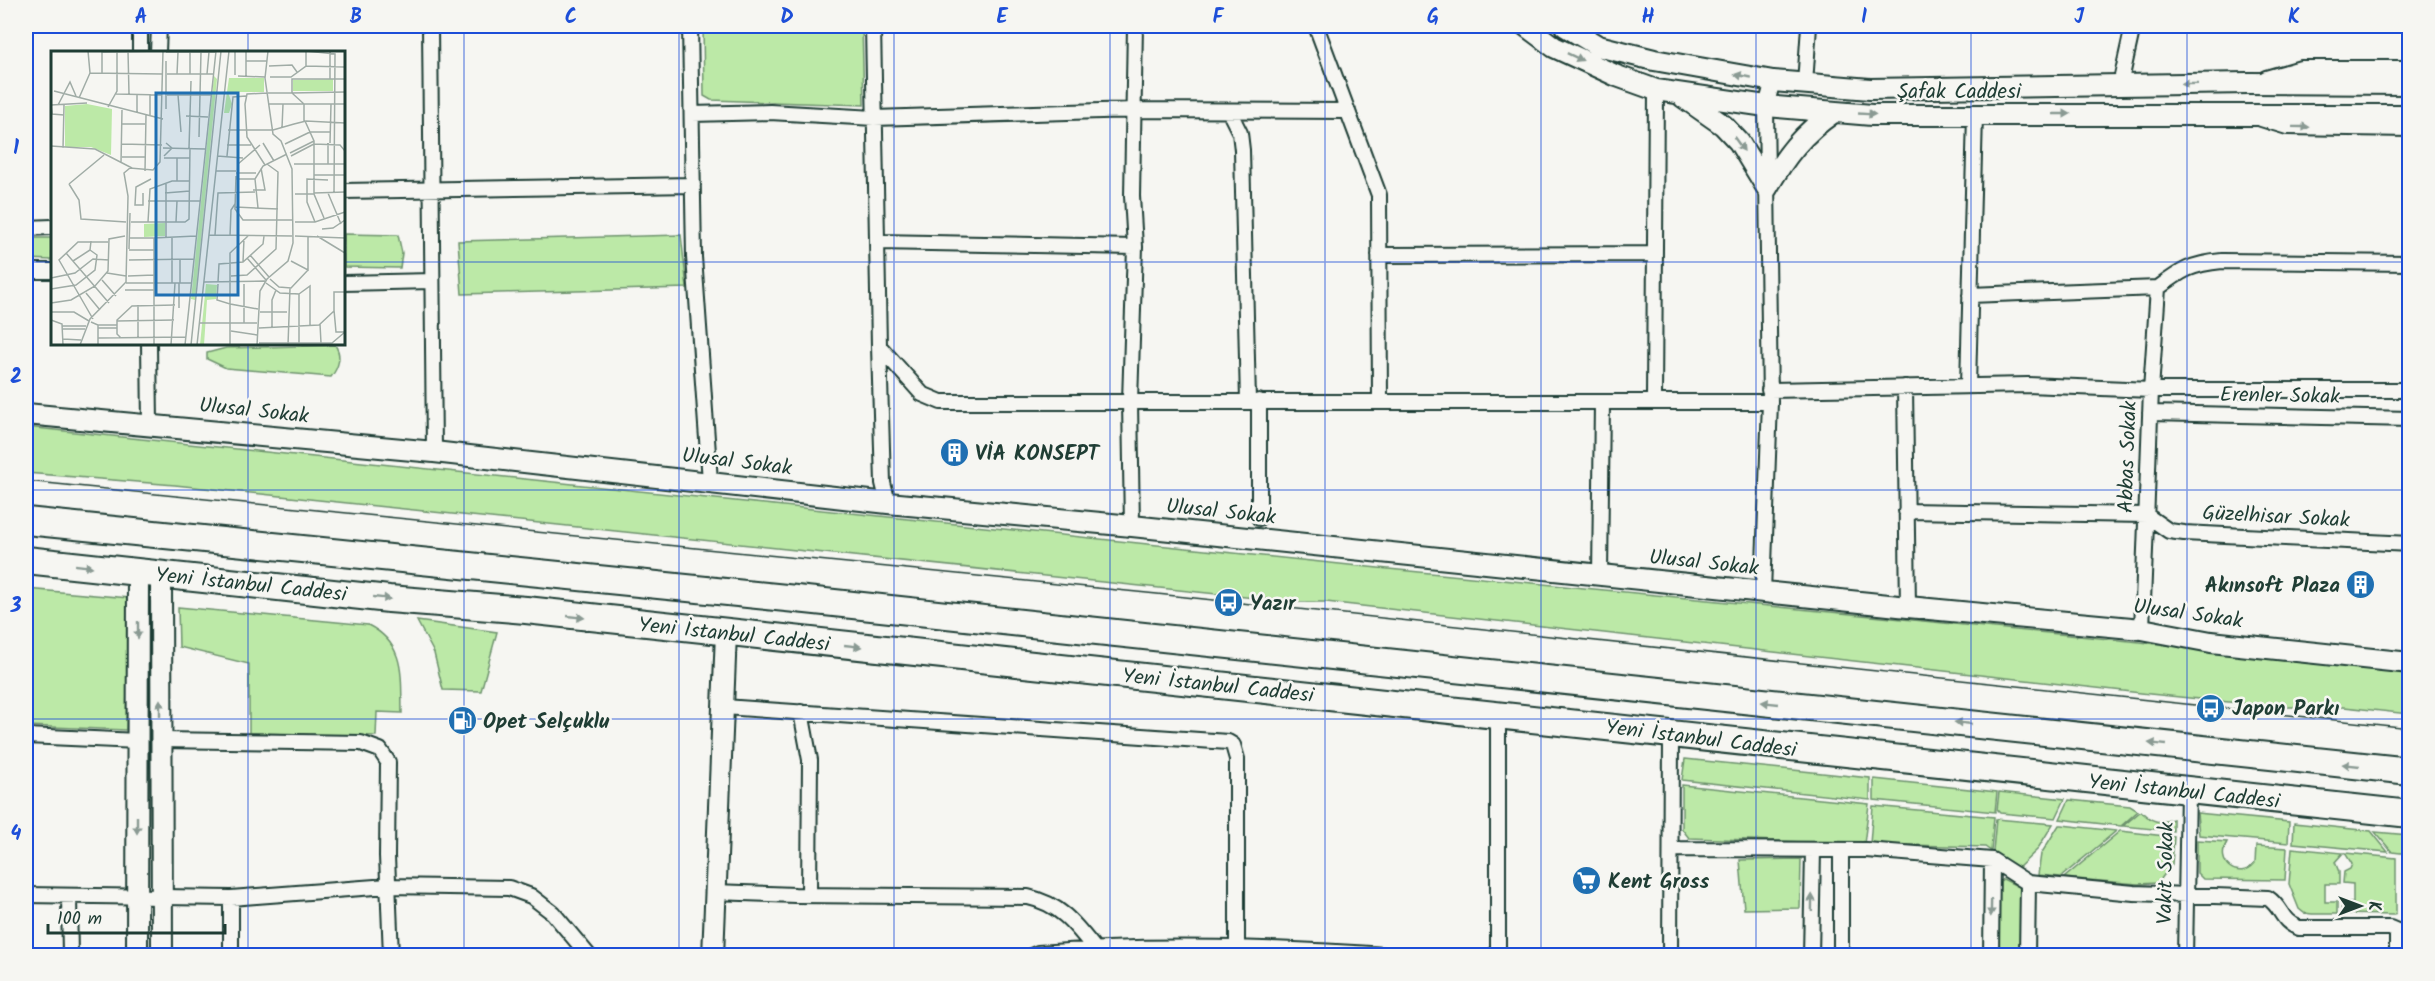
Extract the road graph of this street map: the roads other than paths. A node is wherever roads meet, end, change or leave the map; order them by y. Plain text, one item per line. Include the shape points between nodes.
1 (140, 26) edge
2 (159, 26) edge
3 (430, 26) edge
4 (690, 26) edge
5 (873, 26) edge
6 (1135, 26) edge
7 (1316, 26) edge
8 (1526, 26) edge
9 (1565, 26) edge
10 (1809, 26) edge
11 (2133, 26) edge
12 (140, 51) edge
13 (159, 51) edge
14 (2409, 68) edge
15 (1773, 81) junction
16 (2248, 83) junction
17 (1804, 84) junction
18 (2409, 84) edge
19 (2120, 85) junction
20 (1656, 90) junction
21 (1678, 94) junction
22 (1766, 106) junction
23 (1135, 110) junction
24 (1229, 111) junction
25 (1348, 111) junction
26 (1834, 112) junction
27 (692, 114) junction
28 (1975, 115) junction
29 (2244, 115) junction
30 (2409, 115) edge
31 (874, 117) junction
32 (2409, 129) edge
33 (693, 185) junction
34 (1767, 188) junction
35 (431, 189) junction
36 (345, 191) edge
37 (51, 227) edge
38 (26, 228) edge
39 (877, 242) junction
40 (1135, 247) junction
41 (1654, 254) junction
42 (1379, 255) junction
43 (2409, 262) edge
44 (26, 271) edge
45 (51, 271) edge
46 (432, 281) junction
47 (345, 283) edge
48 (2158, 288) junction
49 (1970, 295) junction
50 (149, 345) edge
51 (879, 345) junction
52 (1968, 386) junction
53 (1905, 387) junction
54 (2151, 390) junction
55 (2409, 390) edge
56 (1769, 396) junction
57 (1380, 400) junction
58 (1130, 401) junction
59 (1254, 401) junction
60 (1654, 401) junction
61 (1602, 402) junction
62 (2150, 413) junction
63 (26, 414) edge
64 (2409, 419) edge
65 (150, 424) junction
66 (434, 452) junction
67 (710, 481) junction
68 (888, 503) junction
69 (1906, 511) junction
70 (2146, 515) junction
71 (1259, 518) dead end
72 (26, 521) edge
73 (1132, 526) junction
74 (2409, 544) edge
75 (26, 560) edge
76 (150, 573) junction
77 (1600, 576) junction
78 (1763, 592) junction
79 (1908, 607) junction
80 (2142, 629) junction
81 (726, 633) junction
82 (2409, 663) edge
83 (724, 707) junction
84 (801, 712) junction
85 (1498, 714) junction
86 (1671, 735) junction
87 (26, 736) edge
88 (160, 740) junction
89 (138, 741) junction
90 (2409, 771) edge
91 (2187, 791) junction
92 (2409, 814) edge
93 (1671, 849) junction
94 (1813, 850) junction
95 (1840, 850) junction
96 (1992, 860) junction
97 (2028, 883) junction
98 (388, 886) junction
99 (714, 892) junction
100 (809, 895) junction
101 (26, 896) edge
102 (69, 896) junction
103 (162, 896) junction
104 (2186, 896) junction
105 (137, 898) junction
106 (231, 898) junction
107 (1094, 948) junction
108 (1237, 952) edge
109 (1056, 953) edge
110 (1274, 953) edge
111 (70, 956) edge
112 (137, 956) edge
113 (162, 956) edge
114 (231, 956) edge
115 (391, 956) edge
116 (589, 956) edge
117 (713, 956) edge
118 (1031, 956) edge
119 (1400, 956) edge
120 (1498, 956) edge
121 (1670, 956) edge
122 (1812, 956) edge
123 (1841, 956) edge
124 (1991, 956) edge
125 (2027, 956) edge
126 (2185, 956) edge
127 (2397, 956) edge

1 - 12 street
2 - 13 street
3 - 35 street
4 - 27 street
5 - 31 street
6 - 23 street
7 - 25 street
8 -> 20 street, Şafak Caddesi via 1554,47
15 -> 9 street, Şafak Caddesi via 1598,46
10 - 17 street
11 - 19 street
14 - 16 street via 2301,68
15 - 17 street, Şafak Caddesi
15 - 22 street
16 - 18 street, Şafak Caddesi
16 -> 19 street, Şafak Caddesi
17 - 19 street, Şafak Caddesi via 1870,88
20 - 21 street, Şafak Caddesi
20 - 41 street
21 - 22 street, Şafak Caddesi
21 -> 34 street via 1723,125 1739,142
22 - 26 street, Şafak Caddesi
22 - 34 street
23 - 24 street
23 - 31 street
23 - 40 street
24 - 25 street
24 - 59 street via 1240,133 1242,150
25 - 42 street via 1379,195
26 -> 28 street, Şafak Caddesi
26 - 34 street via 1812,127 1786,155
27 - 31 street via 770,112
27 - 33 street
28 -> 29 street, Şafak Caddesi
28 - 49 street
29 - 30 street, Şafak Caddesi
29 -> 32 street via 2287,127
31 - 39 street
33 - 35 street
33 - 67 street via 694,257
34 - 56 street
35 - 36 street
35 - 46 street
37 - 38 street
39 - 40 street
39 - 51 street
40 - 58 street
41 - 42 street
41 - 60 street
42 - 57 street
43 - 48 street via 2205,263 2180,271
44 - 45 street
46 - 47 street
46 - 66 street
48 - 49 street
48 - 54 street, Abbas Sokak
49 - 52 street
50 - 65 street
51 - 58 street via 922,394 941,402
51 - 68 street via 883,483
52 - 53 street
52 - 54 street
53 - 56 street
53 - 69 street
54 - 55 street
54 - 62 street, Abbas Sokak
56 - 60 street
56 - 78 street
57 - 59 street
57 - 61 street
58 - 59 street
58 - 73 street
59 - 71 street
60 - 61 street
61 - 77 street
62 - 64 street, Erenler Sokak
62 - 70 street, Abbas Sokak
63 - 65 street, Ulusal Sokak
65 - 66 street, Ulusal Sokak
66 - 67 street, Ulusal Sokak
67 - 68 street, Ulusal Sokak
68 - 73 street, Ulusal Sokak
69 - 70 street
69 - 79 street
70 - 74 street, Güzelhisar Sokak via 2169,531 2184,533
70 - 80 street, Abbas Sokak
90 -> 72 highway, Yeni İstanbul Caddesi via 818,601
73 - 77 street, Ulusal Sokak
75 -> 76 highway, Yeni İstanbul Caddesi
76 -> 81 highway, Yeni İstanbul Caddesi
88 -> 76 street
76 -> 89 street
77 - 78 street, Ulusal Sokak
78 - 79 street, Ulusal Sokak
79 - 80 street, Ulusal Sokak
80 - 82 street, Ulusal Sokak via 2211,642
81 - 83 street
81 -> 85 highway, Yeni İstanbul Caddesi
83 - 84 street
83 - 99 street
84 - 100 street via 810,760
84 - 108 street via 1228,742 1233,745 1237,759
85 - 86 highway, Yeni İstanbul Caddesi
85 - 120 street
86 - 91 highway, Yeni İstanbul Caddesi
86 - 93 street
87 - 89 street
88 - 98 street via 362,743 380,750 388,762
88 - 103 street
89 -> 105 street
91 - 92 highway, Yeni İstanbul Caddesi
91 - 104 street, Vakit Sokak
93 - 94 street
93 - 121 street
94 - 95 street
122 -> 94 street
95 - 96 street
95 - 123 street
96 - 97 street
96 -> 124 street
97 - 104 street
97 - 125 street
98 - 106 street
98 - 115 street
98 - 116 street via 510,888 553,913
99 - 100 street
99 - 117 street
100 - 107 street via 1028,897 1045,902 1072,919
101 - 102 street
102 - 105 street
102 - 111 street
103 - 105 street
103 - 106 street
103 - 113 street
104 - 126 street, Vakit Sokak
104 - 127 street via 2268,898 2289,924 2299,928 2390,928 2397,931
105 - 112 street
106 - 114 street
107 - 108 street
107 - 109 street
108 - 110 street
109 - 118 street via 1038,952
110 - 119 street

